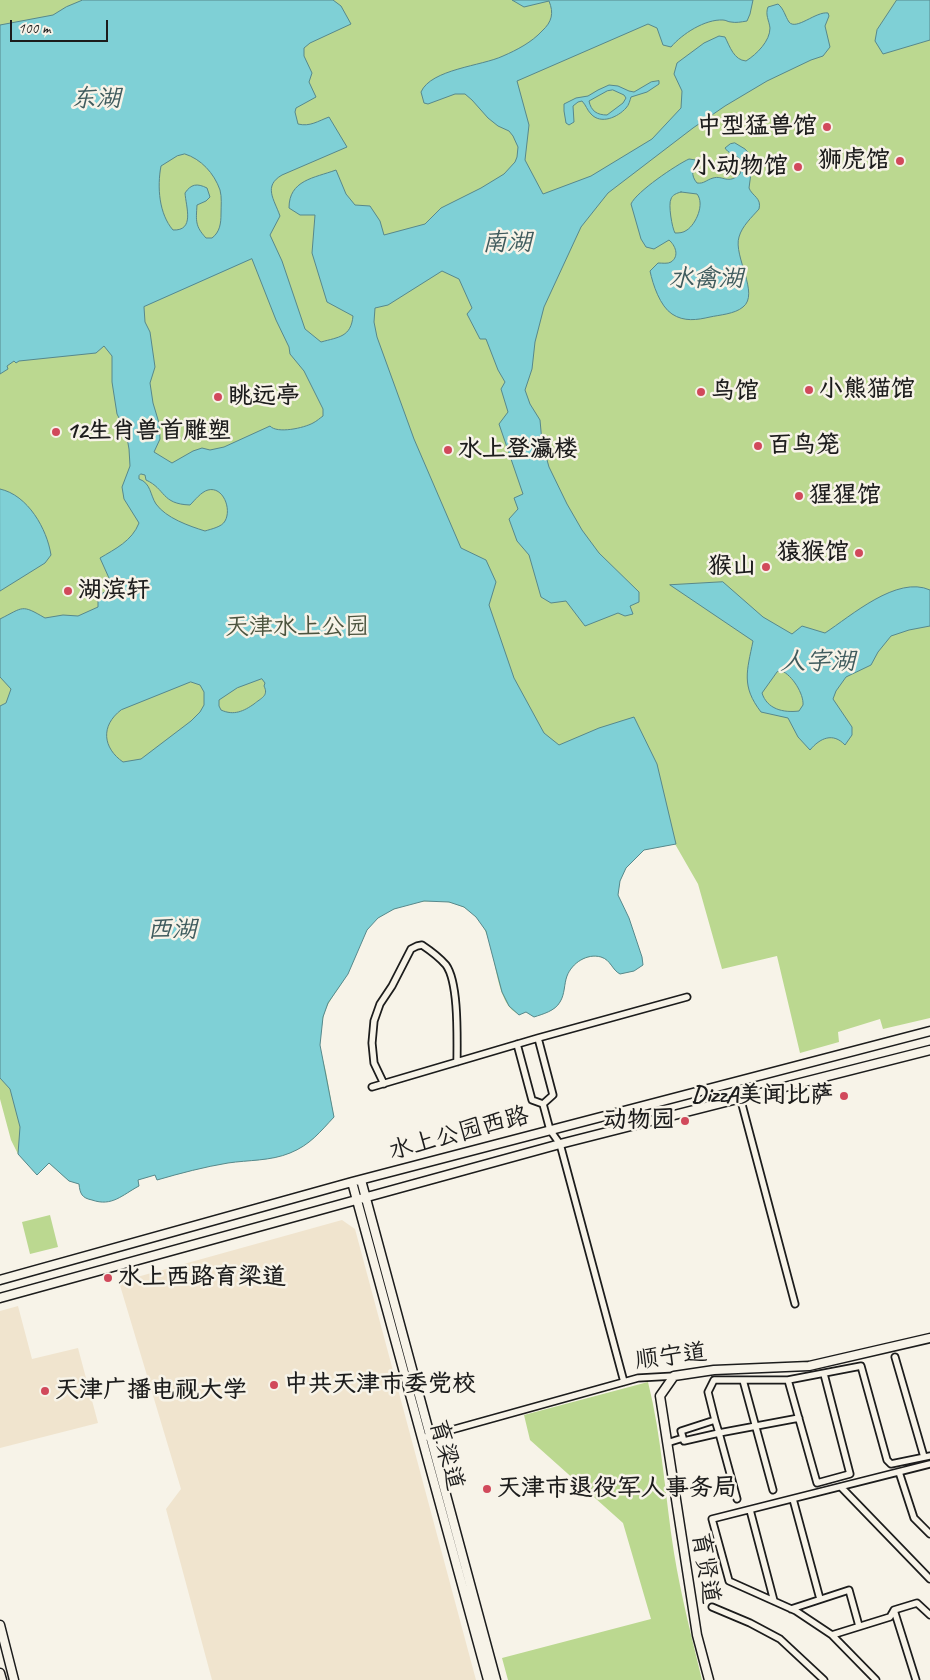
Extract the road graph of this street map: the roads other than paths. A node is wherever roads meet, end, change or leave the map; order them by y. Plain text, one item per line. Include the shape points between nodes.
1 (687, 997) dead end
2 (930, 1030) edge
3 (538, 1038) junction
4 (516, 1044) junction
5 (930, 1050) edge
6 (457, 1062) junction
7 (384, 1084) junction
8 (372, 1087) dead end
9 (740, 1097) junction
10 (543, 1104) junction
11 (550, 1130) junction
12 (560, 1144) junction
13 (357, 1181) junction
14 (362, 1199) junction
15 (0, 1280) edge
16 (0, 1298) edge
17 (795, 1304) dead end
18 (930, 1338) edge
19 (895, 1357) dead end
20 (824, 1374) junction
21 (674, 1376) junction
22 (743, 1380) junction
23 (788, 1380) junction
24 (624, 1382) junction
25 (799, 1418) junction
26 (715, 1420) junction
27 (756, 1427) junction
28 (719, 1433) junction
29 (426, 1437) junction
30 (683, 1438) junction
31 (667, 1443) junction
32 (927, 1457) edge
33 (930, 1464) edge
34 (899, 1472) junction
35 (841, 1487) junction
36 (772, 1490) dead end
37 (737, 1499) dead end
38 (793, 1499) junction
39 (750, 1510) junction
40 (930, 1534) edge
41 (930, 1579) edge
42 (820, 1600) junction
43 (774, 1601) junction
44 (712, 1607) dead end
45 (791, 1609) junction
46 (894, 1610) junction
47 (930, 1616) edge
48 (0, 1625) edge
49 (859, 1626) junction
50 (832, 1635) junction
51 (0, 1673) edge
52 (2, 1680) edge
53 (14, 1680) edge
54 (488, 1680) edge
55 (496, 1680) edge
56 (709, 1680) edge
57 (824, 1680) edge
58 (876, 1680) edge
59 (916, 1680) edge

1 - 3 street
2 - 11 main road, 水上公园西路
3 - 4 street
3 - 10 street via 553,1095
4 - 6 street
4 - 10 street via 532,1100
5 - 9 main road, 水上公园西路
6 - 7 street
6 - 7 street via 456,1010 447,967 438,956 422,945 417,946 411,949 374,1021 374,1063
7 - 8 street
9 - 12 main road, 水上公园西路
9 - 17 street
10 - 11 street
11 - 12 street
11 - 13 main road, 水上公园西路
12 - 14 main road, 水上公园西路
12 - 24 street
13 - 14 main road, 育梁道
13 - 15 main road, 水上公园西路
14 - 16 main road, 水上公园西路
14 - 29 main road, 育梁道
18 - 21 main road, 顺宁道 via 809,1366 714,1370
19 - 32 street
20 - 23 street
20 - 25 street via 850,1474 817,1483
20 - 32 street via 861,1366 887,1460 892,1464
21 - 24 street, 顺宁道
21 - 31 main road, 育贤道 via 660,1396
22 - 23 street
22 - 26 street via 714,1380 708,1392
22 - 27 street
23 - 25 street
24 - 29 street, 顺宁道
25 - 27 street
26 - 28 street
26 - 30 street via 681,1431
27 - 28 street
27 - 36 street
28 - 30 street via 684,1441
28 - 37 street
29 - 54 main road, 育梁道
29 - 55 main road
30 - 31 street
31 - 56 main road, 育贤道 via 697,1635
33 - 34 street
34 - 35 street
34 - 40 street via 914,1518
35 - 38 street
35 - 41 street
38 - 39 street
38 - 42 street
39 - 43 street
39 - 43 street via 712,1520 729,1581
42 - 45 street
42 - 49 street via 849,1590
43 - 45 street
44 - 57 street via 780,1639
45 - 50 street
46 - 47 street via 918,1603
46 - 49 street via 890,1617
46 - 59 street
48 - 53 main road
49 - 50 street
50 - 58 street
51 - 52 main road

